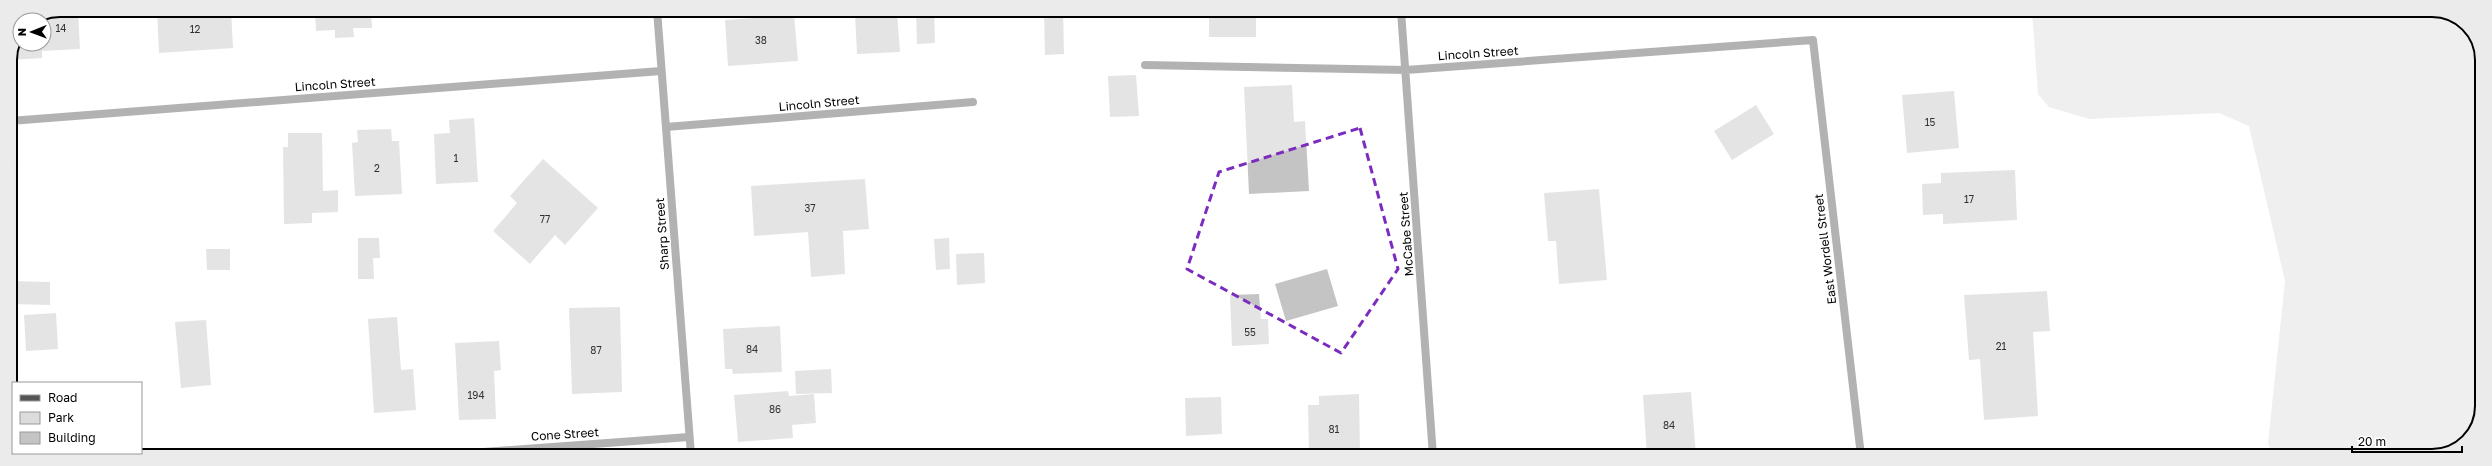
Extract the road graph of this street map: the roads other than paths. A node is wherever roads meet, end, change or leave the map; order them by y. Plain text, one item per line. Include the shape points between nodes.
1 (657, 17) edge
2 (1402, 17) edge
3 (1813, 40) joint
4 (1145, 65) dead end
5 (1406, 70) junction
6 (661, 71) junction
7 (973, 102) dead end
8 (17, 120) edge
9 (666, 128) junction
10 (689, 437) junction
11 (525, 449) edge
12 (690, 449) edge
13 (1433, 449) edge
14 (1860, 449) edge

1 - 6 street, Sharp Street
2 - 5 street, McCabe Street
3 - 5 street, Lincoln Street
3 - 14 street, East Wordell Street
4 - 5 street, Lincoln Street
5 - 13 street, McCabe Street
6 - 8 street, Lincoln Street
6 - 9 street, Sharp Street
7 - 9 street, Lincoln Street
9 - 10 street, Sharp Street
10 - 11 street, Cone Street
10 - 12 street, Sharp Street

